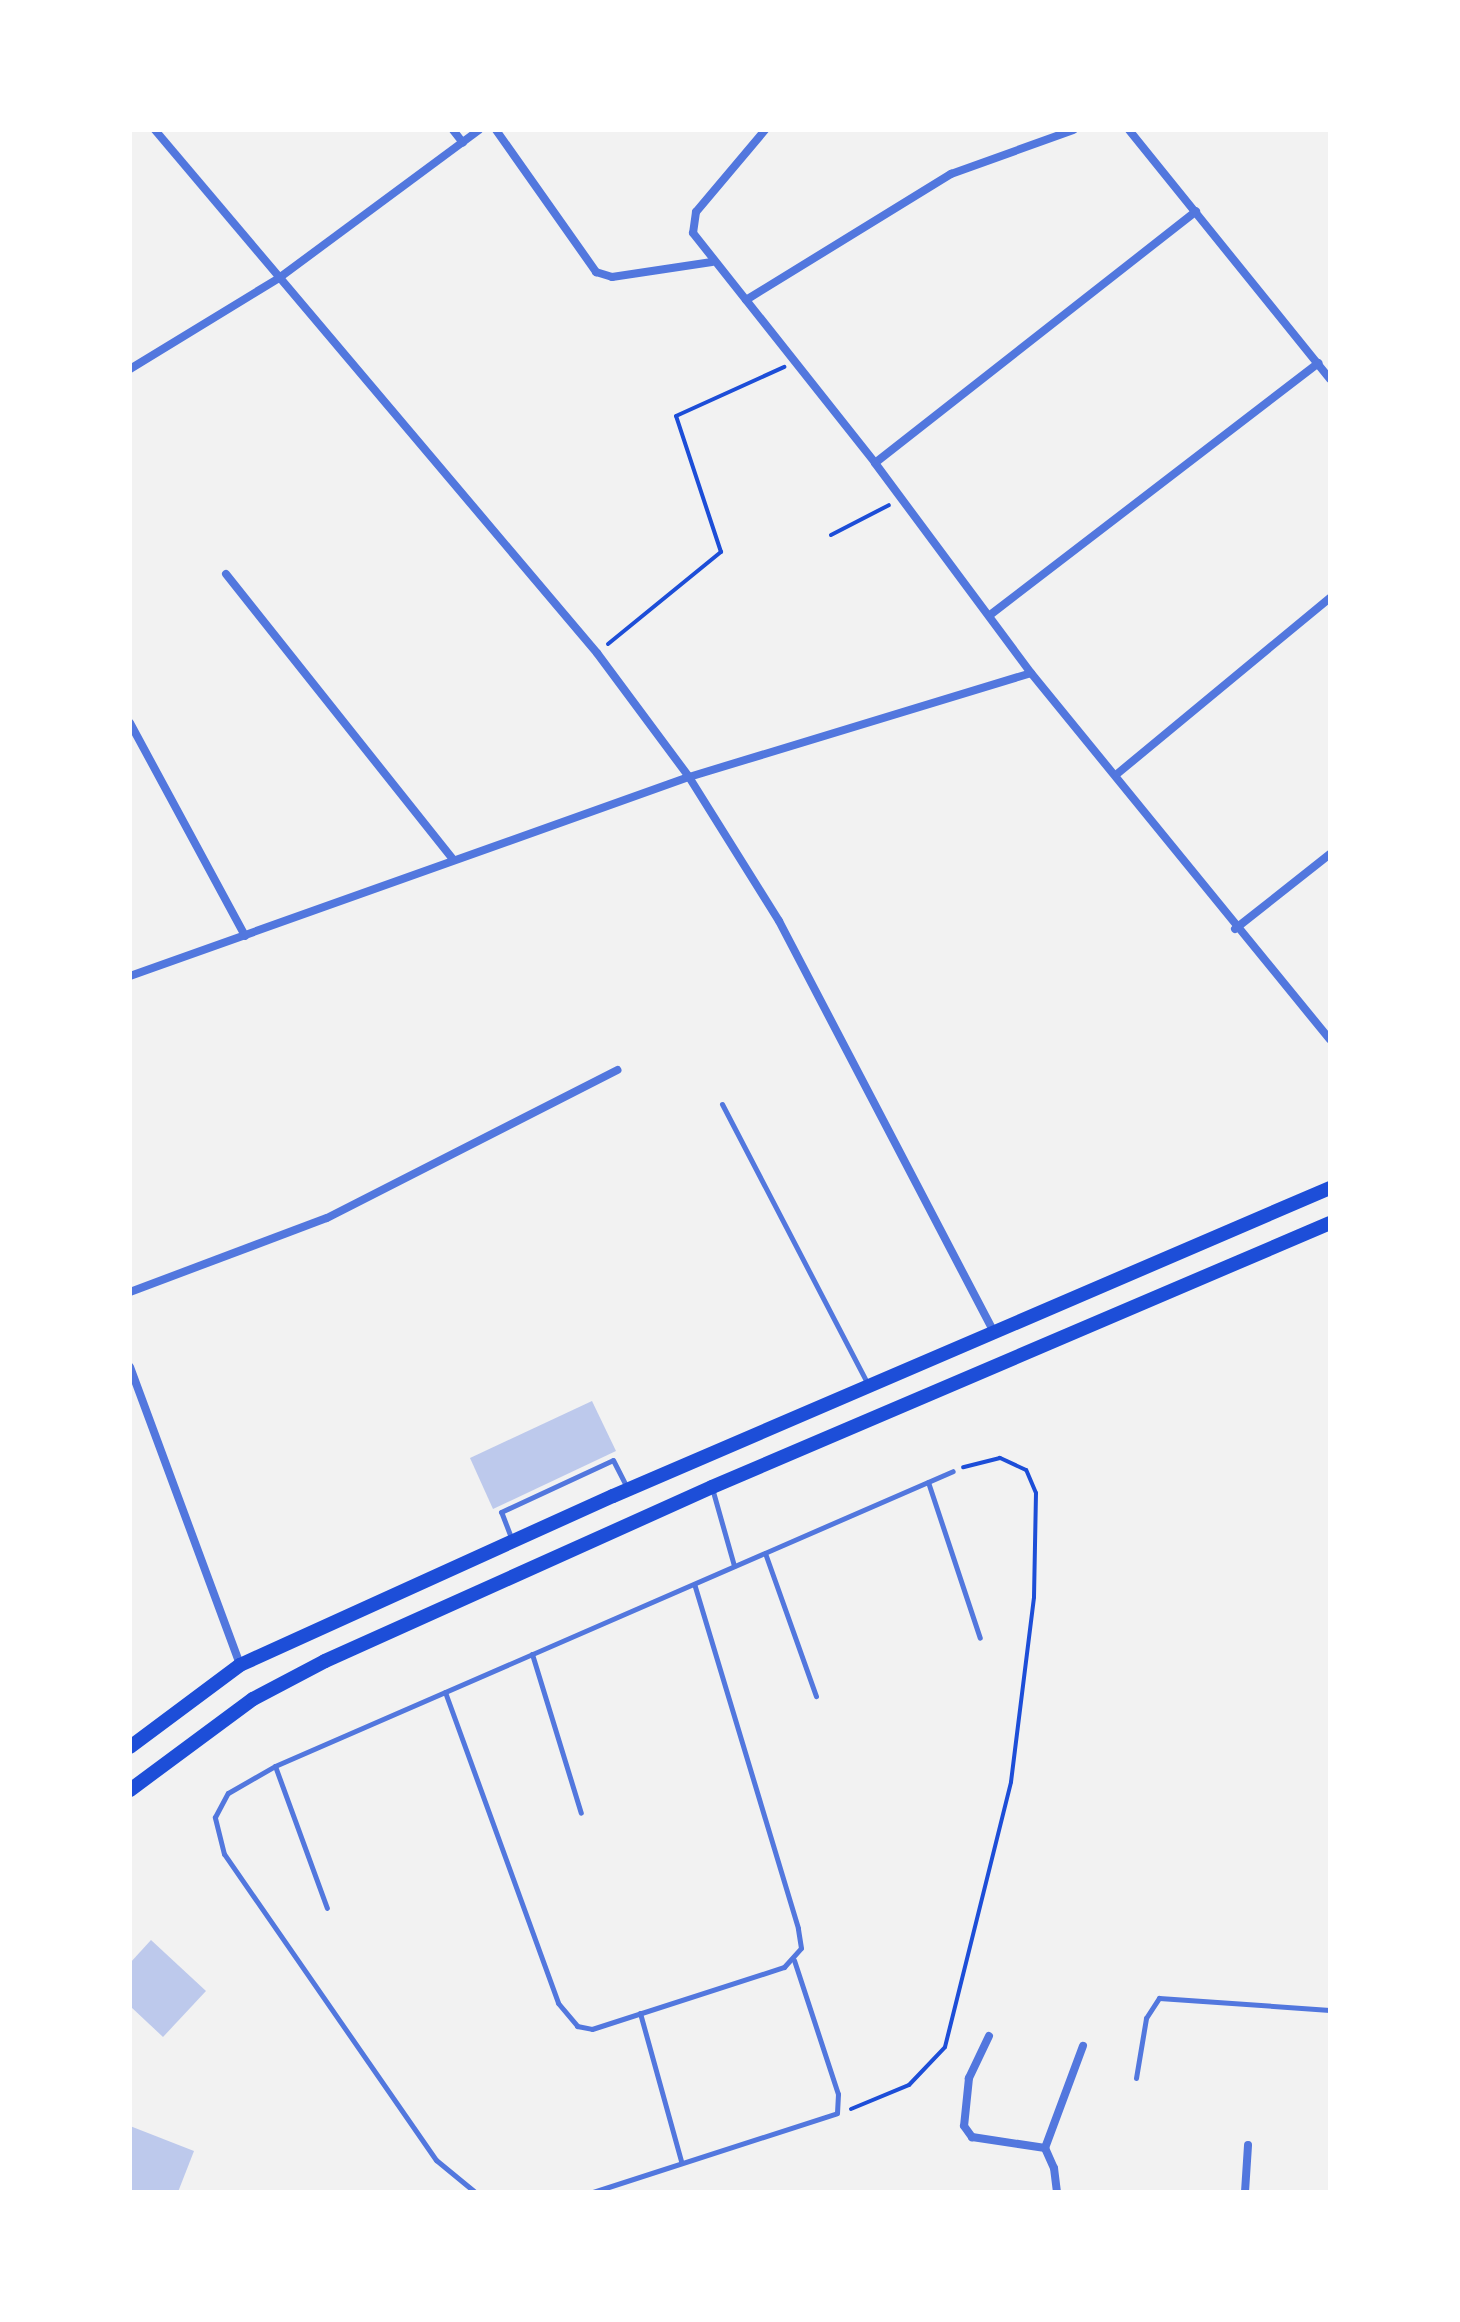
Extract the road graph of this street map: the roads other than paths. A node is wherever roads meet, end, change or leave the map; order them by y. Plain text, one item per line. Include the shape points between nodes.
1 (155, 130) edge
2 (453, 130) edge
3 (479, 130) edge
4 (496, 130) edge
5 (765, 130) edge
6 (1073, 130) edge
7 (1129, 130) edge
8 (1047, 134) edge
9 (463, 143) junction
10 (1196, 211) junction
11 (712, 262) junction
12 (279, 278) junction
13 (746, 300) junction
14 (1318, 363) junction
15 (130, 369) edge
16 (1330, 379) edge
17 (875, 463) junction
18 (226, 574) dead end
19 (1330, 598) edge
20 (990, 615) junction
21 (1031, 673) junction
22 (130, 723) edge
23 (1117, 774) junction
24 (689, 777) junction
25 (1330, 854) edge
26 (452, 858) junction
27 (1235, 929) junction
28 (245, 936) junction
29 (130, 976) edge
30 (1330, 1040) edge
31 (618, 1070) dead end
32 (722, 1104) dead end
33 (1330, 1188) edge
34 (1330, 1223) edge
35 (130, 1292) edge
36 (993, 1331) junction
37 (130, 1367) edge
38 (868, 1386) junction
39 (953, 1471) road end
40 (928, 1482) junction
41 (712, 1487) junction
42 (628, 1490) junction
43 (513, 1542) junction
44 (765, 1553) junction
45 (734, 1566) junction
46 (694, 1584) junction
47 (980, 1638) dead end
48 (532, 1654) junction
49 (240, 1665) junction
50 (445, 1692) junction
51 (816, 1696) dead end
52 (130, 1747) edge
53 (275, 1766) junction
54 (130, 1790) edge
55 (581, 1813) dead end
56 (327, 1908) dead end
57 (794, 1960) junction
58 (1330, 2010) edge
59 (640, 2013) junction
60 (989, 2036) dead end
61 (1083, 2046) dead end
62 (1136, 2078) dead end
63 (1248, 2145) dead end
64 (1045, 2148) junction
65 (681, 2161) junction
66 (475, 2192) edge
67 (593, 2192) edge
68 (1057, 2192) edge
69 (1245, 2192) edge

1 - 12 street
2 - 9 street
3 - 9 street
4 - 11 street via 596,272 612,277
5 - 11 street via 691,223
6 - 8 street
7 - 10 street
8 - 13 street via 951,174
9 - 12 street
10 - 14 street
10 - 17 street
11 - 13 street
12 - 15 street
12 - 24 street via 597,653
13 - 17 street
14 - 16 street
14 - 20 street
17 - 20 street
18 - 26 street
19 - 23 street
20 - 21 street
21 - 23 street
21 - 24 street
22 - 28 street
23 - 27 street
24 - 26 street
24 - 36 street via 779,921
25 - 27 street
26 - 28 street
27 - 30 street
28 - 29 street
31 - 35 street via 327,1218
32 - 38 lane
33 - 36 main road
34 - 41 main road
36 - 38 main road
37 - 49 street
38 - 42 main road
39 - 40 lane
40 - 44 lane
40 - 47 lane
41 - 45 lane
41 - 54 main road via 325,1661 253,1699
42 - 43 main road
42 - 43 lane via 613,1460 501,1512
43 - 49 main road
44 - 45 lane
44 - 51 lane
45 - 46 lane
46 - 48 lane
46 - 57 lane via 798,1928 801,1948
48 - 50 lane
48 - 55 lane
49 - 52 main road
50 - 53 lane
50 - 59 lane via 566,2017 592,2029
53 - 56 lane
53 - 66 lane via 228,1793 215,1817 224,1854 436,2160
57 - 59 lane
57 - 65 lane via 838,2094 837,2113
58 - 62 lane via 1159,1998 1146,2018
59 - 65 lane
60 - 64 street via 969,2078 964,2126 972,2137
61 - 64 street
63 - 69 street
64 - 68 street
65 - 67 lane

